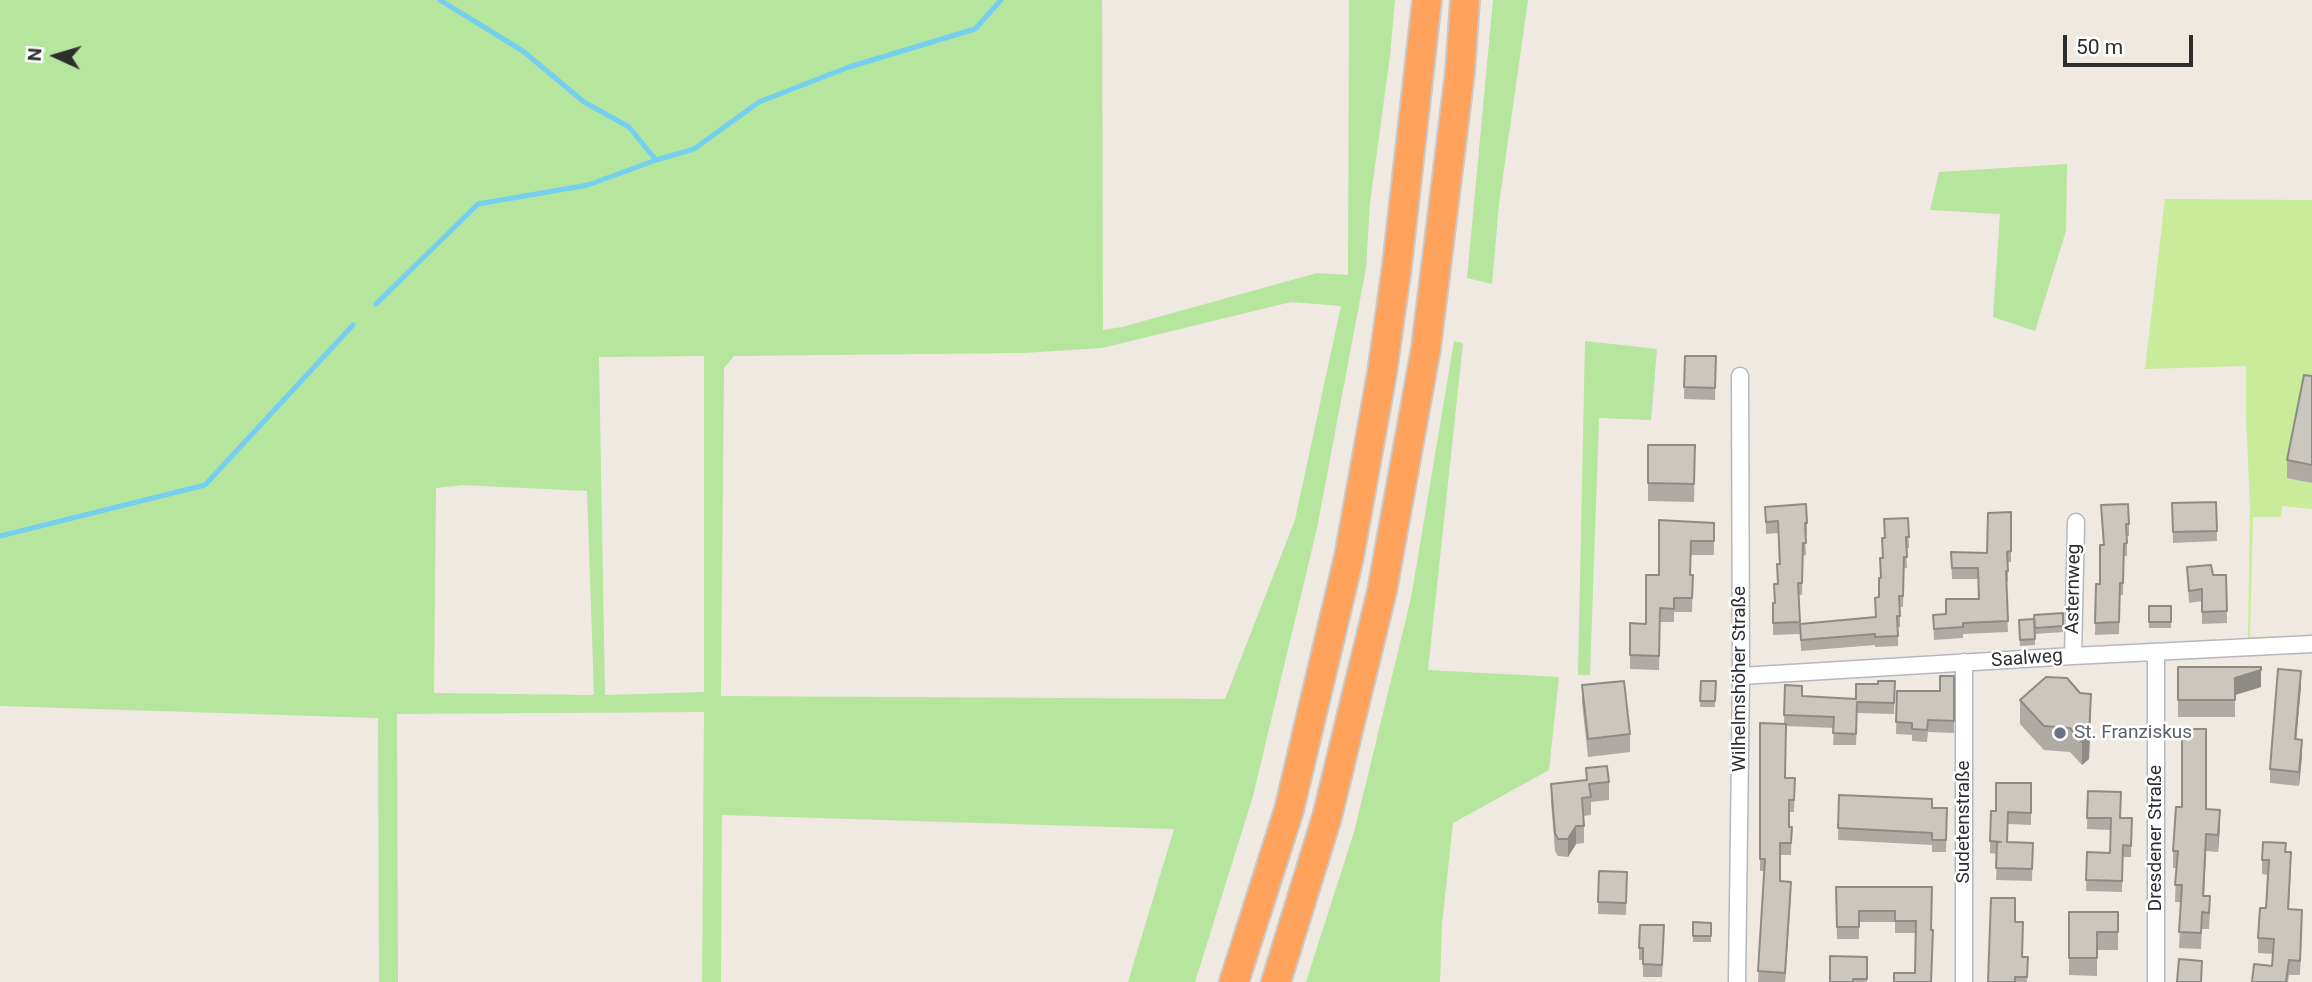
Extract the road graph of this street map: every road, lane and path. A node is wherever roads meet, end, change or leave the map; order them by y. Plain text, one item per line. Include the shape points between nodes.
1 (1427, 0) edge
2 (1465, 0) edge
3 (1740, 376) dead end
4 (2076, 522) dead end
5 (2312, 644) edge
6 (2156, 652) junction
7 (2073, 656) junction
8 (1964, 662) junction
9 (1741, 676) junction
10 (1234, 982) edge
11 (1276, 982) edge
12 (1737, 982) edge
13 (1964, 982) edge
14 (2156, 982) edge

1 - 10 highway via 1382,373 1349,557 1289,810
2 - 11 highway via 1426,348 1382,591 1327,817
3 - 9 street, Wilhelmshöher Straße
4 - 7 street, Asternweg
5 - 6 street, Saalweg
6 - 7 street, Saalweg
6 - 14 street, Dresdener Straße
7 - 8 street, Saalweg
8 - 9 street, Saalweg
8 - 13 street, Sudetenstraße
9 - 12 street, Wilhelmshöher Straße

